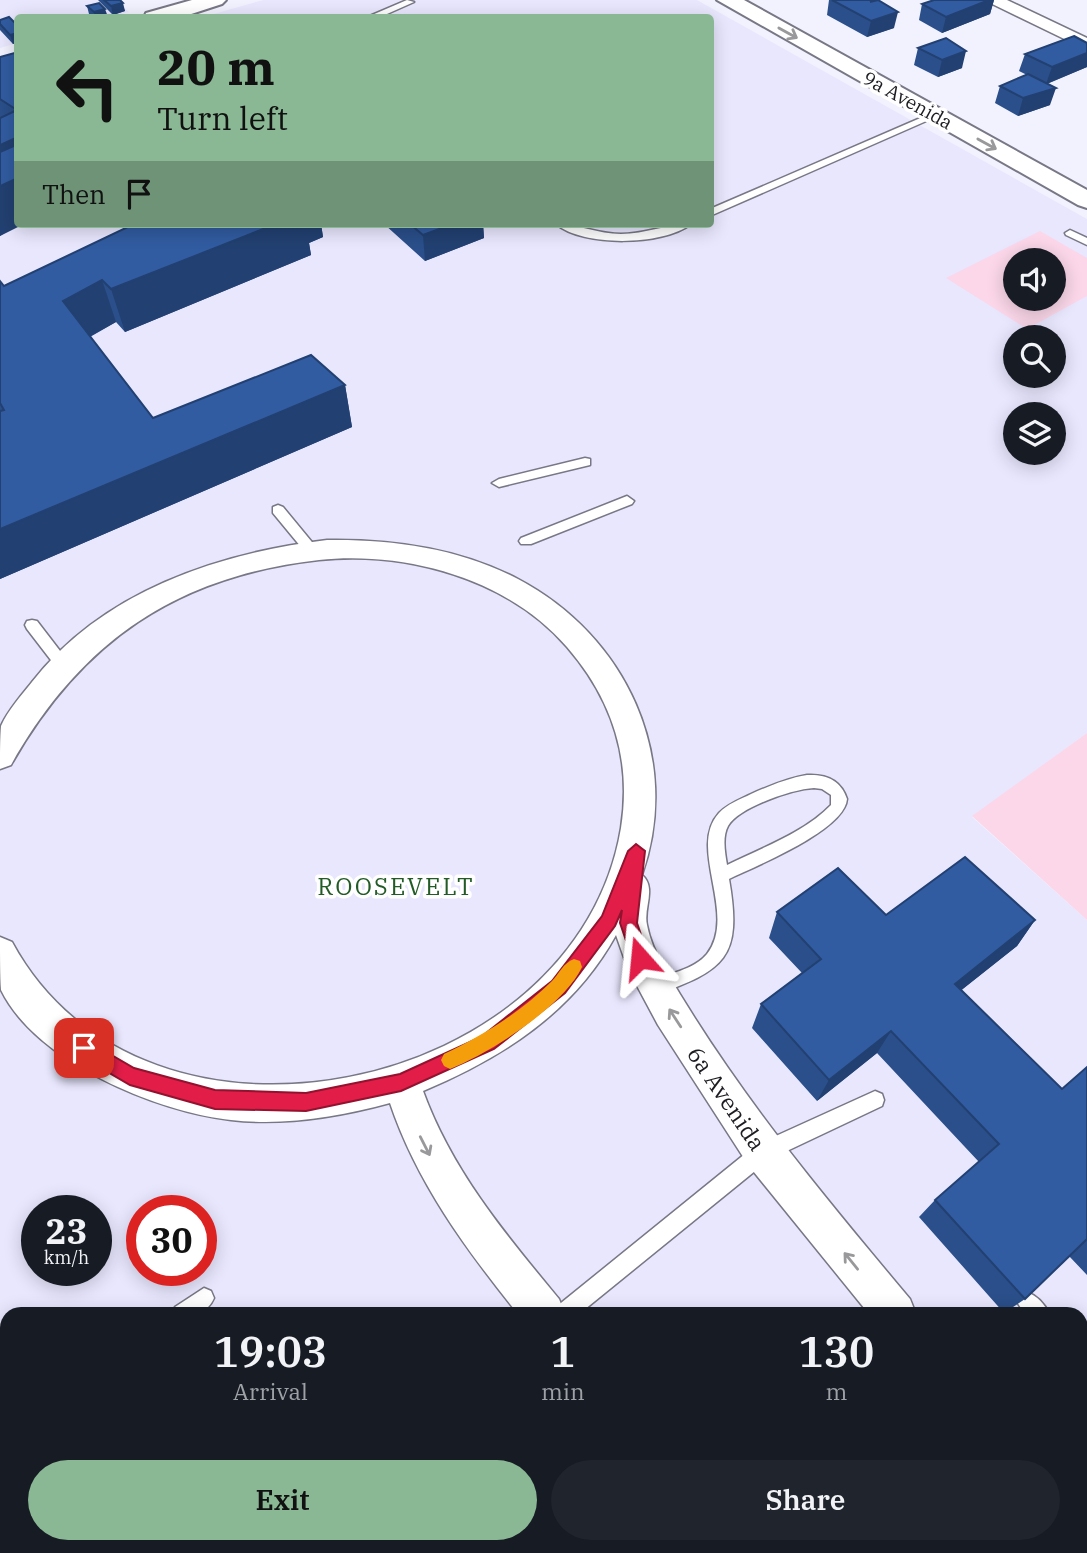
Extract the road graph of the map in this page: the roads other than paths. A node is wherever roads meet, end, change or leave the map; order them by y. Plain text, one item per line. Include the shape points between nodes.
1 (215, 0) edge
2 (728, 0) edge
3 (767, 0) edge
4 (993, 0) edge
5 (410, 2) dead end
6 (168, 14) edge
7 (379, 14) edge
8 (1087, 45) edge
9 (935, 115) junction
10 (1063, 161) dead end
11 (1087, 200) edge
12 (714, 211) edge
13 (573, 228) edge
14 (677, 228) edge
15 (1070, 233) dead end
16 (1087, 242) edge
17 (585, 462) dead end
18 (499, 483) dead end
19 (627, 501) dead end
20 (278, 510) dead end
21 (526, 541) dead end
22 (311, 551) junction
23 (32, 625) dead end
24 (62, 664) junction
25 (0, 756) edge
26 (636, 851) junction
27 (722, 875) junction
28 (0, 953) edge
29 (655, 987) junction
30 (401, 1082) junction
31 (875, 1100) dead end
32 (763, 1152) junction
33 (204, 1298) dead end
34 (192, 1307) edge
35 (538, 1307) edge
36 (572, 1307) edge
37 (889, 1307) edge

1 - 6 main road
2 -> 9 main road, 9a Avenida
3 - 10 main road, 9a Avenida
4 - 8 street
5 - 7 lane
9 -> 11 main road, 9a Avenida
9 - 12 lane
13 - 14 lane via 628,238 660,235
15 - 16 lane
17 - 18 lane
19 - 21 lane
20 - 22 lane
22 - 24 street via 243,562 177,586 116,620
22 - 26 street via 379,550 444,561 503,583 576,635 611,679 635,731 644,789
23 - 24 lane
24 - 25 street via 19,718
26 - 29 street, 6a Avenida via 629,923
26 - 30 street via 609,920 558,987 488,1043
27 - 27 lane via 716,836 724,819 800,783 829,784 837,791 837,810 818,824
27 - 29 lane via 726,909 723,935 713,959
28 - 30 street via 11,978 61,1034 130,1076 215,1100 306,1102
32 -> 29 street, 6a Avenida
30 -> 35 street via 419,1134 457,1205
31 - 32 lane
32 - 36 lane
37 -> 32 street, 6a Avenida
33 - 34 lane

